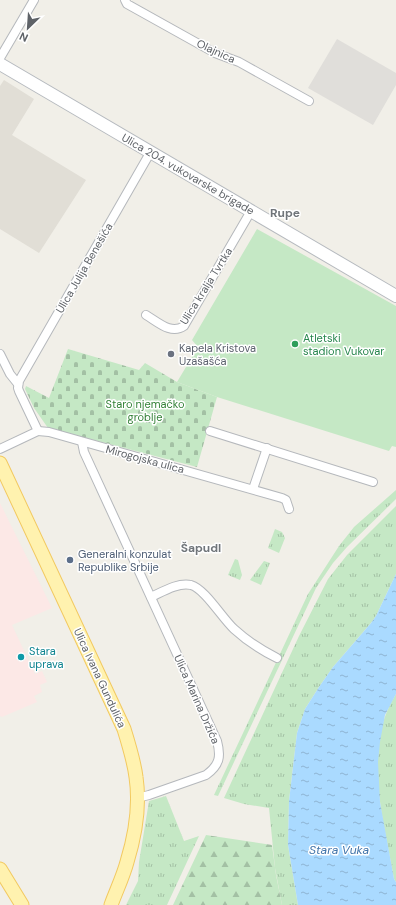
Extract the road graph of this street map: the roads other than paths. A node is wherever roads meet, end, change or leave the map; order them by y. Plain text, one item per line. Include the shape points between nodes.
1 (34, 0) edge
2 (125, 0) edge
3 (0, 58) edge
4 (0, 64) edge
5 (309, 101) dead end
6 (150, 153) junction
7 (251, 211) junction
8 (396, 296) edge
9 (146, 315) dead end
10 (0, 354) edge
11 (18, 384) junction
12 (210, 431) dead end
13 (38, 432) junction
14 (82, 442) junction
15 (267, 448) junction
16 (0, 449) edge
17 (0, 463) edge
18 (373, 482) dead end
19 (252, 489) junction
20 (289, 509) dead end
21 (151, 597) junction
22 (276, 658) dead end
23 (137, 798) junction
24 (0, 869) edge
25 (22, 905) edge
26 (111, 905) edge

1 - 3 street
2 - 5 street, Olajnica via 127,4 215,53 239,62
4 - 6 street, Ulica 204. vukovarske brigade
6 - 7 street, Ulica 204. vukovarske brigade
6 - 11 street, Ulica Julija Benešića
7 - 8 street, Ulica 204. vukovarske brigade
7 - 9 street, Ulica kralja Tvrtka via 184,326 172,330
10 - 11 street
11 - 13 street via 18,391
12 - 15 street
13 - 14 street, Mirogojska ulica via 48,432
13 - 16 street
14 - 19 street, Mirogojska ulica
14 - 21 street, Ulica Marina Držića via 84,452
15 - 18 street
15 - 19 street
17 - 23 main road, Ulica Ivana Gundulića via 124,730 134,762
19 - 20 street, Mirogojska ulica via 286,500
21 - 22 street via 182,585 196,587 233,628
21 - 23 street, Ulica Marina Držića via 217,741 220,757 215,767 206,775
23 - 26 main road, Ulica Ivana Gundulića via 132,843
24 - 25 main road

